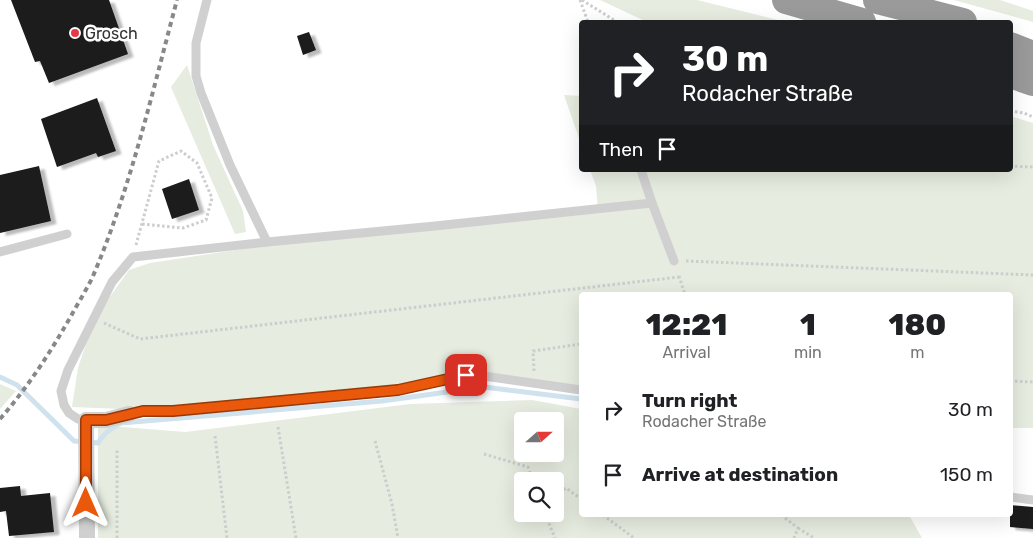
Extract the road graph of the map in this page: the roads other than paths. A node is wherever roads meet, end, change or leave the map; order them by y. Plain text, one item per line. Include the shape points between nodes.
1 (206, 0) edge
2 (786, 0) edge
3 (877, 0) edge
4 (915, 11) junction
5 (855, 20) edge
6 (940, 20) edge
7 (954, 20) edge
8 (1013, 35) edge
9 (1033, 39) edge
10 (1013, 47) edge
11 (1033, 55) edge
12 (1013, 75) edge
13 (1033, 82) edge
14 (642, 172) edge
15 (652, 203) junction
16 (67, 234) dead end
17 (267, 242) junction
18 (0, 252) edge
19 (674, 261) road end
20 (579, 390) edge
21 (130, 414) joint
22 (86, 434) junction
23 (1013, 497) edge
24 (1033, 500) edge
25 (86, 538) edge

1 - 17 lane via 196,43 196,76 230,165
2 - 5 highway
3 - 4 highway
4 - 6 highway
4 - 7 highway
8 - 9 highway
10 - 11 highway
12 - 13 highway
14 - 15 lane
15 - 17 lane
15 - 19 lane
16 - 18 lane
17 - 22 lane via 133,257 112,282 61,390 64,405 78,419
20 - 21 lane via 466,375 398,390
21 - 22 street via 106,420
22 - 25 street
23 - 24 lane

